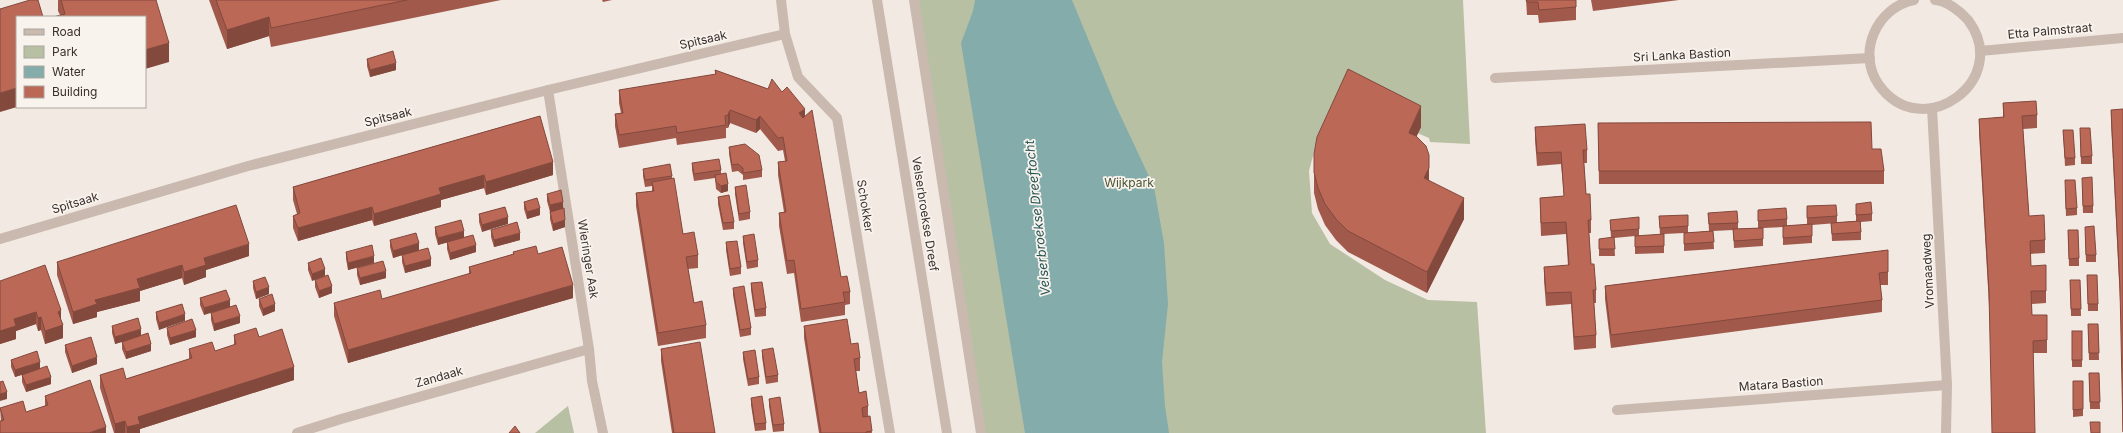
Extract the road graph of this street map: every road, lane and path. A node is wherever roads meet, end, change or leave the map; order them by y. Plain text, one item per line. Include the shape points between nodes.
1 (781, 0) edge
2 (877, 0) edge
3 (914, 0) edge
4 (1914, 0) edge
5 (1935, 0) edge
6 (786, 34) junction
7 (2123, 38) edge
8 (1980, 51) junction
9 (1870, 58) junction
10 (1495, 78) dead end
11 (548, 90) junction
12 (1932, 108) junction
13 (0, 239) edge
14 (589, 349) junction
15 (1947, 384) junction
16 (1617, 410) dead end
17 (297, 433) edge
18 (603, 433) edge
19 (890, 433) edge
20 (947, 433) edge
21 (981, 433) edge
22 (1946, 433) edge

1 - 6 street, Schokker
2 - 20 street, Velserbroekse Dreef
3 - 21 street, Velserbroekse Dreef
4 - 9 street via 1895,7 1883,17 1870,44
5 - 8 street via 1955,8 1964,16 1972,26
6 - 11 street, Spitsaak
6 - 19 street, Schokker via 798,78 837,118
7 - 8 street, Etta Palmstraat
8 - 12 street via 1976,73 1964,92 1949,103
9 - 10 street, Sri Lanka Bastion
9 - 12 street via 1872,72 1879,85 1891,97 1907,106 1919,109
11 - 13 street, Spitsaak via 248,166
11 - 14 street, Wieringer Aak
12 - 15 street, Vromaadweg
14 - 17 street, Zandaak
14 - 18 street, Wieringer Aak via 592,381
15 - 16 street, Matara Bastion
15 - 22 street, Vromaadweg

